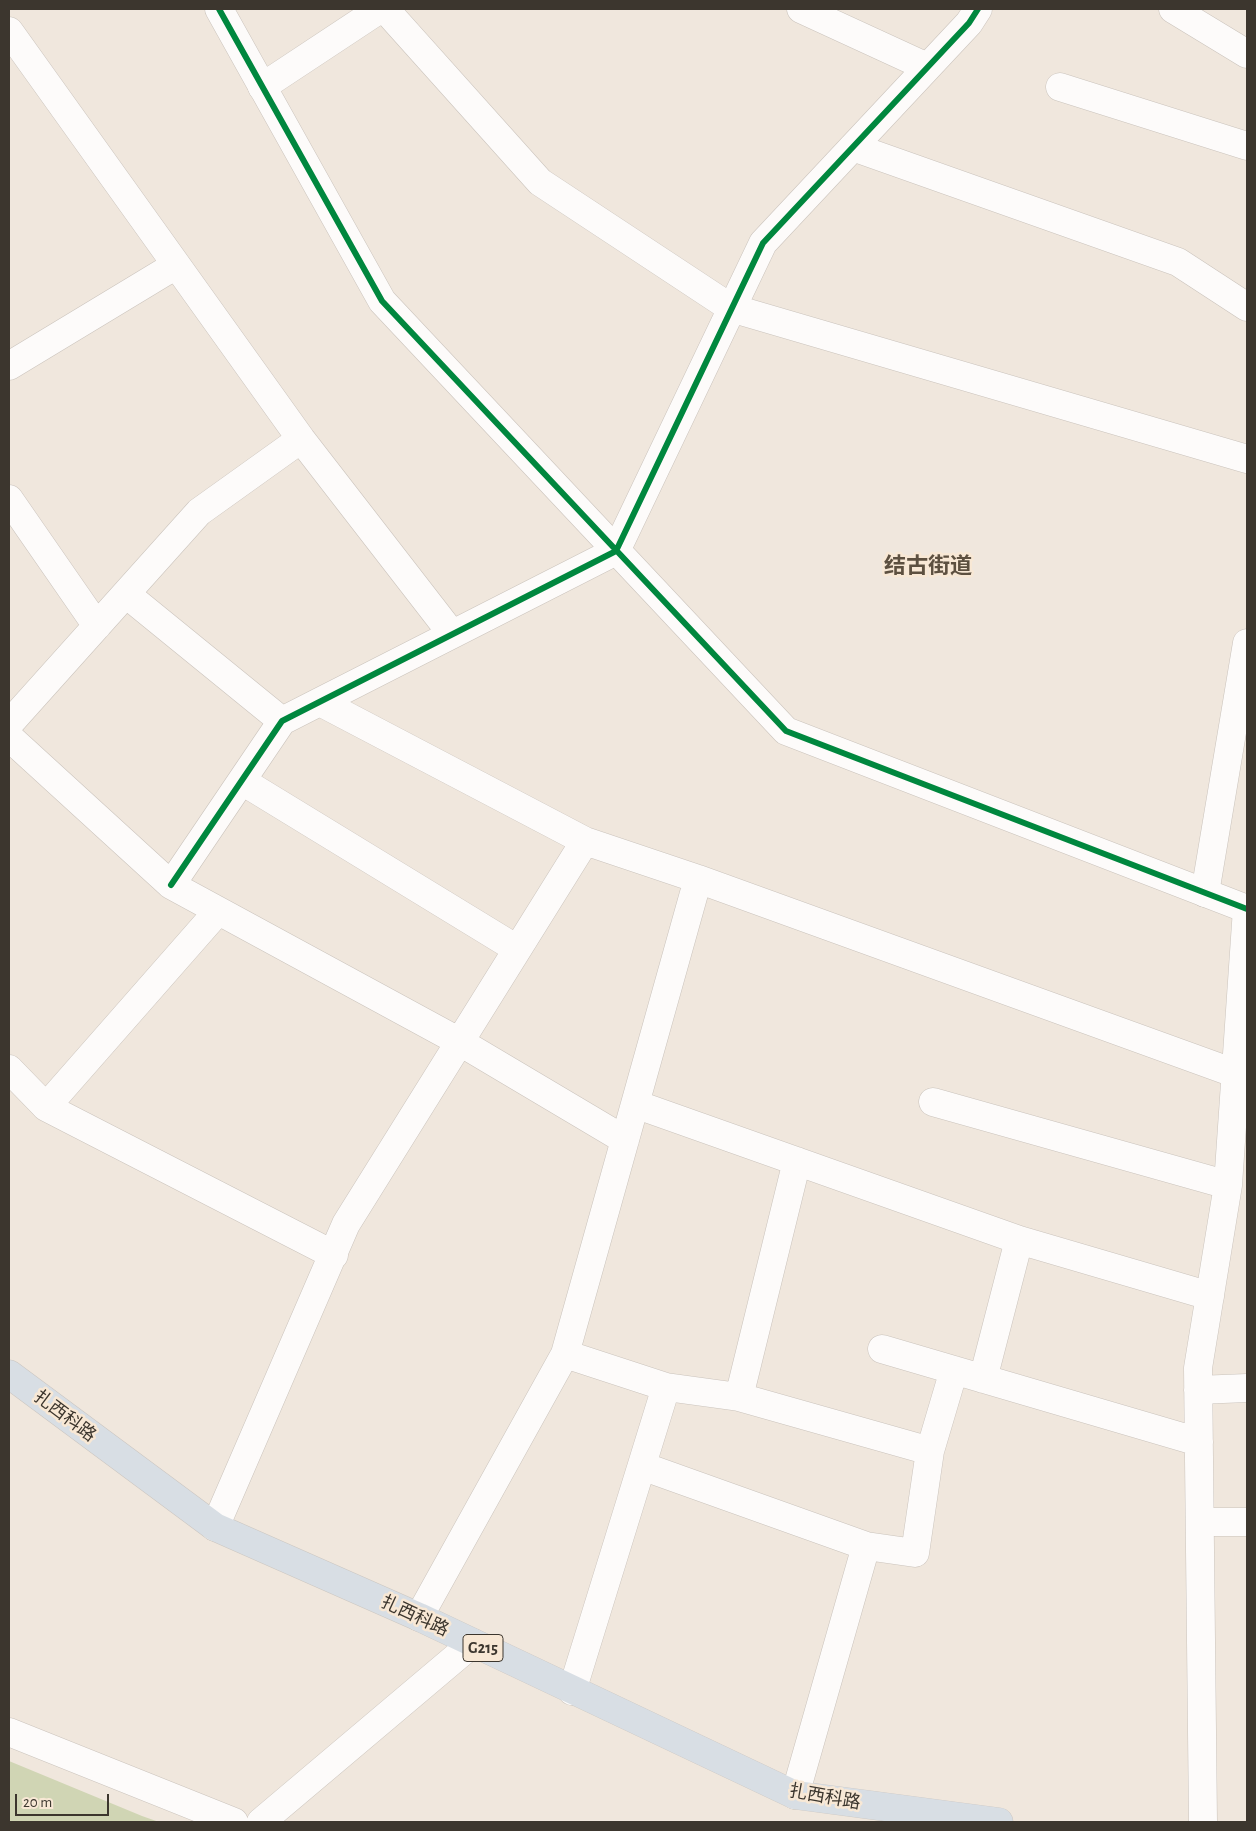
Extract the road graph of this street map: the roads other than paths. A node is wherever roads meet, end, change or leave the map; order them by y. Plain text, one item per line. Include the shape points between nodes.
1 (218, 9) edge
2 (380, 9) edge
3 (385, 9) edge
4 (801, 9) edge
5 (978, 9) edge
6 (1173, 9) edge
7 (9, 31) edge
8 (1247, 54) edge
9 (927, 68) junction
10 (262, 87) junction
11 (1060, 87) dead end
12 (1247, 146) edge
13 (853, 147) junction
14 (176, 264) junction
15 (1247, 306) edge
16 (732, 308) junction
17 (9, 366) edge
18 (301, 439) junction
19 (1247, 460) edge
20 (9, 499) edge
21 (616, 550) junction
22 (126, 594) junction
23 (97, 626) junction
24 (452, 634) junction
25 (1247, 643) edge
26 (1244, 683) edge
27 (320, 702) junction
28 (282, 721) junction
29 (9, 724) edge
30 (9, 737) edge
31 (242, 781) junction
32 (585, 841) junction
33 (698, 879) junction
34 (171, 885) junction
35 (1206, 893) junction
36 (1247, 909) edge
37 (218, 911) junction
38 (517, 949) junction
39 (1244, 1022) edge
40 (460, 1042) junction
41 (9, 1070) edge
42 (1237, 1074) junction
43 (933, 1102) dead end
44 (635, 1104) junction
45 (46, 1107) junction
46 (625, 1140) junction
47 (797, 1162) junction
48 (1228, 1185) junction
49 (1235, 1215) edge
50 (1019, 1240) junction
51 (334, 1255) junction
52 (1210, 1296) junction
53 (882, 1349) dead end
54 (565, 1354) junction
55 (954, 1370) junction
56 (9, 1374) edge
57 (983, 1379) junction
58 (666, 1387) junction
59 (1247, 1388) edge
60 (1198, 1390) junction
61 (739, 1398) junction
62 (1199, 1442) junction
63 (930, 1451) junction
64 (642, 1466) junction
65 (1200, 1522) junction
66 (1247, 1522) edge
67 (215, 1528) junction
68 (866, 1546) junction
69 (419, 1617) junction
70 (473, 1643) junction
71 (572, 1691) junction
72 (9, 1732) edge
73 (794, 1795) junction
74 (234, 1822) edge
75 (261, 1822) edge
76 (999, 1822) edge
77 (1203, 1822) edge

1 - 10 street
2 - 10 street
3 - 16 street via 540,182
4 - 9 street
5 - 9 street
6 - 8 street
7 - 14 street
9 - 13 street
10 - 21 street via 382,301
11 - 12 street
13 - 15 street via 1178,262
13 - 16 street via 762,243
14 - 17 street
14 - 18 street
16 - 19 street
16 - 21 street
18 - 22 street via 199,512
18 - 24 street
20 - 23 street
21 - 24 street
21 - 35 street via 786,732
22 - 23 street
22 - 28 street
23 - 29 street
24 - 27 street
25 - 26 street
26 - 35 street
27 - 28 street
27 - 32 street
28 - 31 street
30 - 34 street
31 - 34 street
31 - 38 street
32 - 33 street
32 - 38 street
33 - 42 street
33 - 44 street
34 - 37 street
35 - 36 street
36 - 39 street
37 - 40 street
37 - 45 street
38 - 40 street
39 - 42 street
40 - 46 street
40 - 51 street via 346,1224
41 - 45 street
42 - 48 street
43 - 48 street
44 - 46 street
44 - 47 street
45 - 51 street
46 - 54 street
47 - 50 street
47 - 61 street
48 - 49 street
49 - 52 street
50 - 52 street
50 - 57 street
51 - 67 street
52 - 60 street via 1198,1368
53 - 55 street
54 - 58 street
54 - 69 street
55 - 57 street
55 - 63 street
56 - 67 highway, 扎西科路 / G215
57 - 62 street
58 - 61 street
58 - 64 street
59 - 60 street
60 - 62 street
61 - 63 street
62 - 65 street
63 - 68 street via 915,1553
64 - 68 street
64 - 71 street
65 - 66 street
65 - 77 street
67 - 69 highway, 扎西科路 / G215
68 - 73 street
69 - 70 highway, 扎西科路 / G215
70 - 71 highway, 扎西科路 / G215
70 - 75 street
71 - 73 highway, 扎西科路 / G215
72 - 74 street
73 - 76 highway, 扎西科路 / G215

